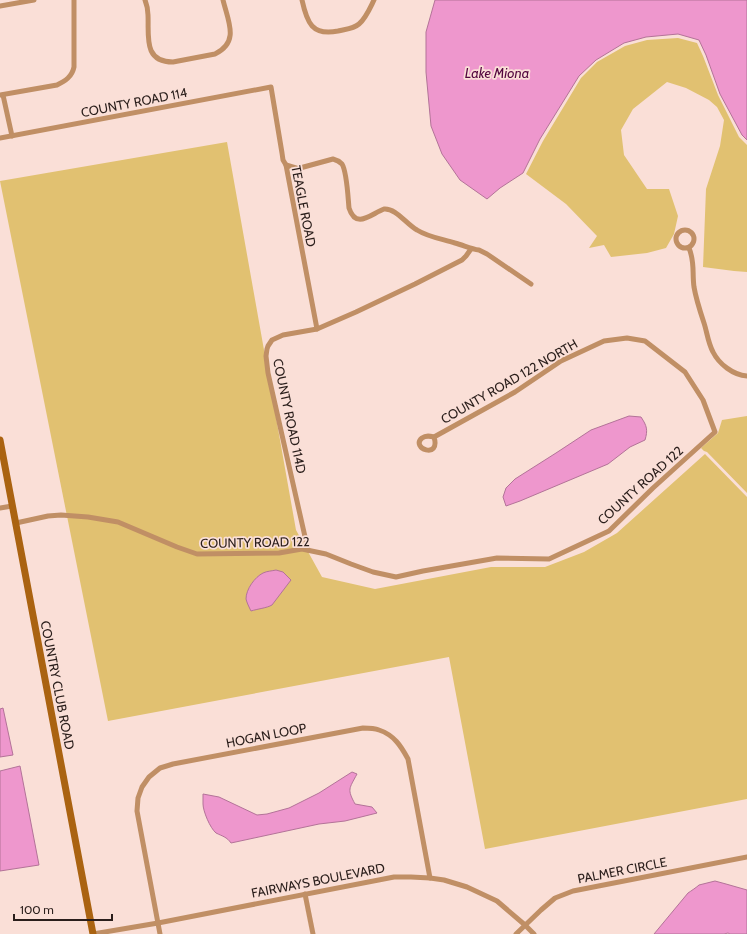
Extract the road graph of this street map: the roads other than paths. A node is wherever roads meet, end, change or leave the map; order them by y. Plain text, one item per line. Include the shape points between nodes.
1 (34, 0) edge
2 (74, 0) edge
3 (145, 0) edge
4 (223, 0) edge
5 (302, 0) edge
6 (374, 0) edge
7 (13, 2) edge
8 (0, 6) edge
9 (271, 87) joint
10 (2, 95) edge
11 (12, 136) junction
12 (0, 138) edge
13 (286, 165) junction
14 (689, 248) dead end
15 (471, 249) junction
16 (531, 284) dead end
17 (317, 329) junction
18 (747, 376) edge
19 (715, 432) joint
20 (434, 437) dead end
21 (0, 440) edge
22 (12, 506) junction
23 (0, 508) edge
24 (16, 523) junction
25 (308, 550) junction
26 (747, 857) edge
27 (430, 878) junction
28 (305, 894) junction
29 (158, 923) junction
30 (525, 925) junction
31 (93, 934) edge
32 (160, 934) edge
33 (313, 934) edge
34 (516, 934) edge
35 (534, 934) edge

1 - 7 street
2 - 10 street via 74,67 69,78 57,85
3 - 4 street via 148,7 150,50 160,60 173,62 215,54 226,47 230,28
5 - 6 street via 310,24 322,32 329,32 359,24
7 - 8 street
9 - 11 street, COUNTY ROAD 114
9 - 13 street, TEAGLE ROAD via 283,160
10 - 11 street
11 - 12 street, COUNTY ROAD 114
13 - 15 street via 300,168 337,160 344,168 349,208 355,218 363,219 387,208 394,210 421,232
13 - 17 street, TEAGLE ROAD
14 - 18 street via 693,256 694,287 713,352 730,370
15 - 16 street via 487,254
15 - 17 street, COUNTY ROAD 114D via 456,263
17 - 25 street, COUNTY ROAD 114D via 283,335 272,340 266,356
19 - 20 street, COUNTY ROAD 122 NORTH via 703,400 685,372 645,341 627,338 604,341 561,361 515,392
19 - 25 street, COUNTY ROAD 122 via 609,531 549,559 497,558 396,577
21 - 22 street, COUNTRY CLUB ROAD
22 - 23 street
22 - 24 street, COUNTRY CLUB ROAD
24 - 25 street, COUNTY ROAD 122 via 48,516 88,516 118,522 176,548 197,554
24 - 31 street, COUNTRY CLUB ROAD
26 - 30 street, PALMER CIRCLE via 573,891 556,898
27 - 28 street, FAIRWAYS BOULEVARD via 394,877
27 - 29 street, HOGAN LOOP via 408,759 401,746 390,735 378,729 363,728 173,764 160,768 149,777 138,798 137,811
27 - 30 street, FAIRWAYS BOULEVARD via 467,887 497,901
28 - 29 street, FAIRWAYS BOULEVARD
28 - 33 street
29 - 31 street, FAIRWAYS BOULEVARD
29 - 32 street, HOGAN LOOP
30 - 34 street, PALMER CIRCLE
30 - 35 street, FAIRWAYS BOULEVARD

